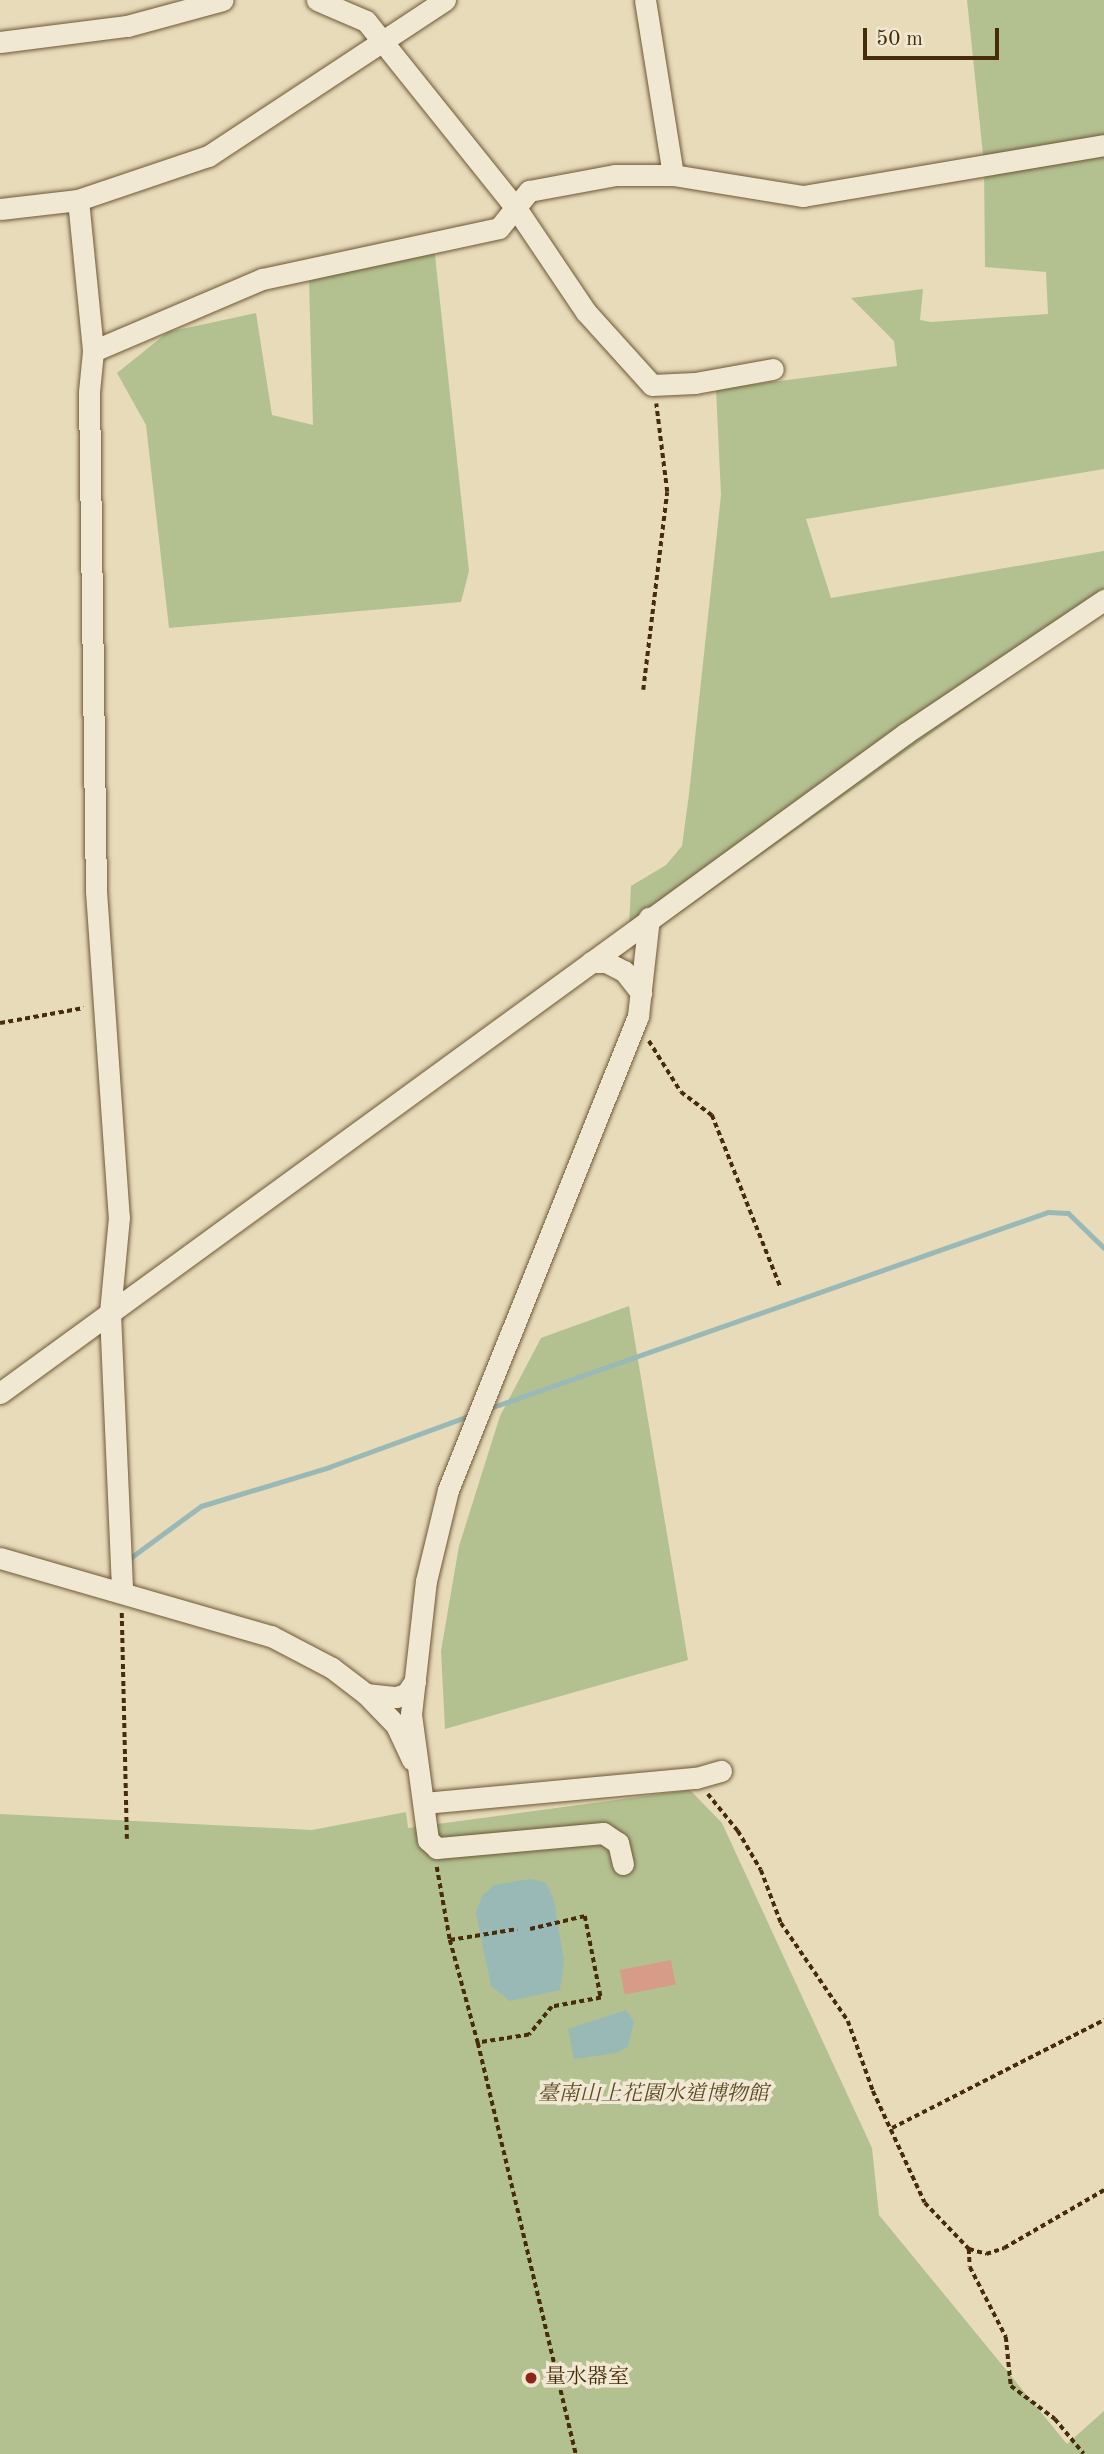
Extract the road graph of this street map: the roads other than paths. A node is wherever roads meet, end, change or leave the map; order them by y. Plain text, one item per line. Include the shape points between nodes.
1 (223, 0) edge
2 (317, 0) edge
3 (445, 0) edge
4 (645, 0) edge
5 (380, 40) junction
6 (0, 42) edge
7 (1104, 145) edge
8 (673, 175) junction
9 (78, 200) junction
10 (516, 208) junction
11 (0, 209) edge
12 (93, 351) junction
13 (773, 369) dead end
14 (1104, 600) edge
15 (649, 918) junction
16 (591, 962) junction
17 (641, 993) junction
18 (110, 1313) junction
19 (0, 1393) edge
20 (0, 1558) edge
21 (122, 1591) junction
22 (415, 1681) junction
23 (366, 1694) junction
24 (721, 1771) dead end
25 (424, 1794) junction
26 (623, 1864) dead end

1 - 6 street via 127,26
2 - 5 street via 366,21
3 - 5 street
4 - 8 street
5 - 9 street via 208,156
5 - 10 street
7 - 8 street via 803,196
8 - 10 street via 615,175 529,191
9 - 11 street
9 - 12 street
10 - 12 street via 499,228 262,279
10 - 13 street via 586,312 652,385 695,383
12 - 18 street via 89,392 94,781 102,990 119,1217
14 - 15 street via 906,733
15 - 16 street
15 - 17 street
16 - 17 street via 606,962 624,971
16 - 18 street
17 - 22 street via 633,1028 448,1490 426,1581
18 - 19 street
18 - 21 street
20 - 21 street
21 - 23 street via 271,1636 331,1668
22 - 23 street via 406,1694 396,1697
22 - 25 street via 411,1714
23 - 25 street via 396,1725
24 - 25 street via 696,1778
25 - 26 street via 428,1840 437,1848 603,1833 618,1843

